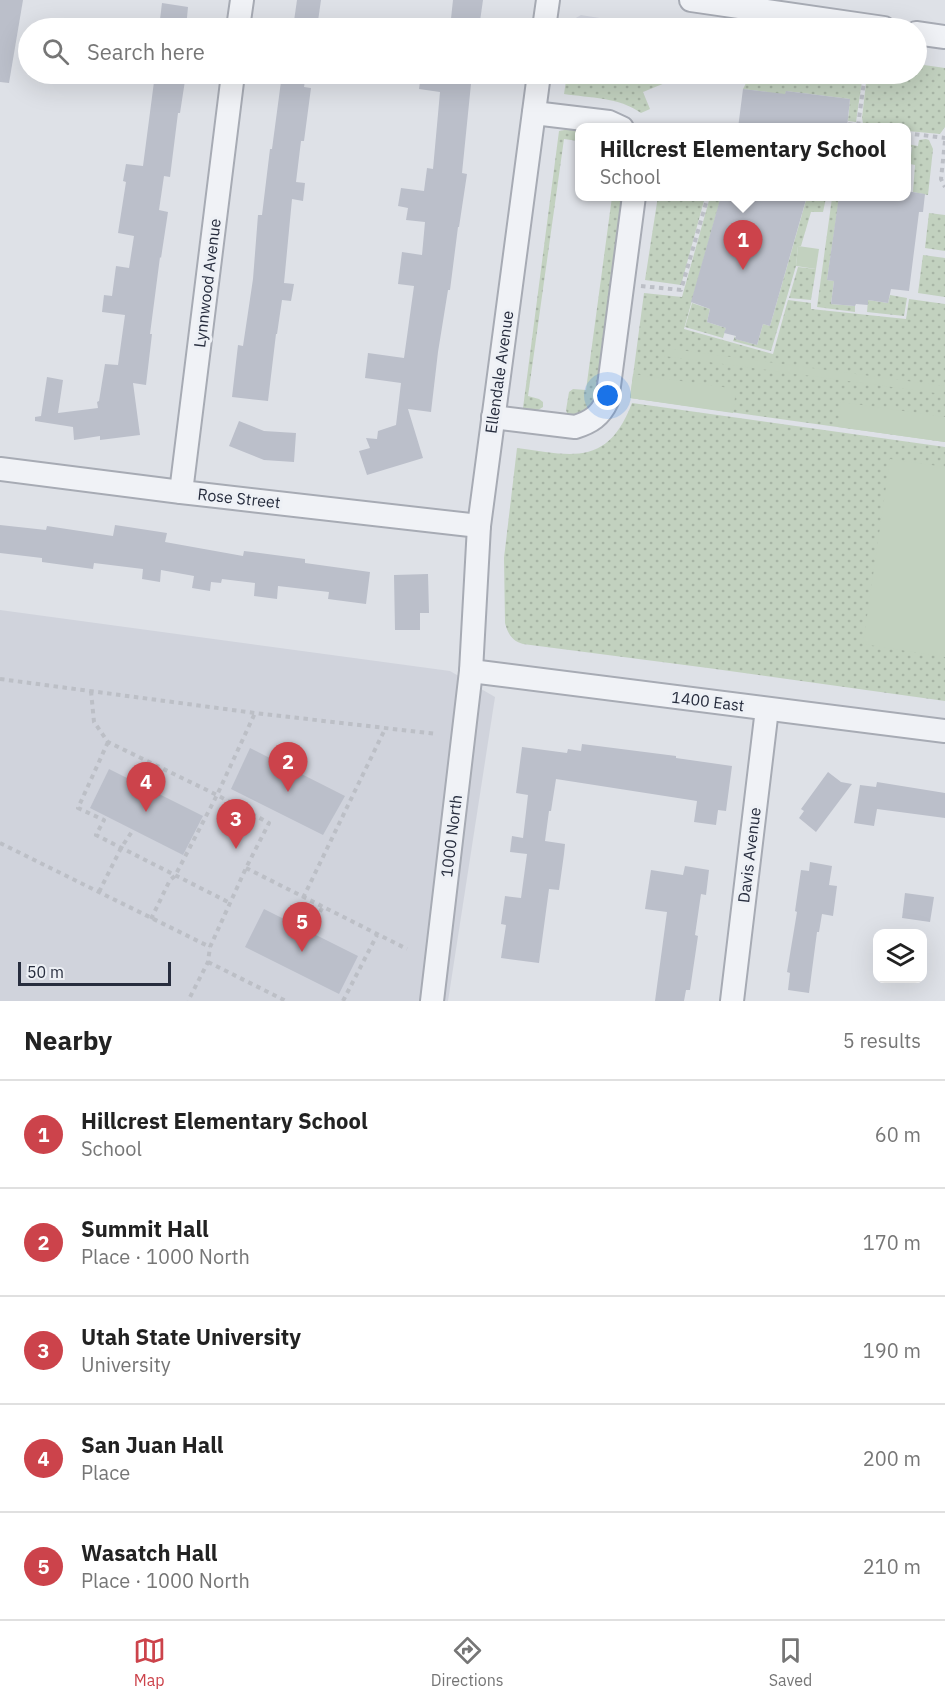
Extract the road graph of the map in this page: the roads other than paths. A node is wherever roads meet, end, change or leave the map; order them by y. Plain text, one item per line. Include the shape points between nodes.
1 (242, 0) edge
2 (548, 0) edge
3 (691, 0) edge
4 (239, 18) edge
5 (545, 18) edge
6 (815, 18) edge
7 (927, 35) edge
8 (945, 37) edge
9 (232, 84) edge
10 (538, 84) edge
11 (534, 113) junction
12 (611, 123) edge
13 (633, 201) edge
14 (493, 417) junction
15 (0, 469) edge
16 (181, 492) junction
17 (479, 526) junction
18 (471, 671) junction
19 (767, 709) junction
20 (945, 732) edge
21 (432, 1001) edge
22 (732, 1001) edge

1 - 4 street
2 - 5 street
3 - 6 street
7 - 8 street
9 - 16 street, Lynnwood Avenue
10 - 11 street, Ellendale Avenue
11 - 12 street
11 - 14 street, Ellendale Avenue
13 - 14 street via 607,401 602,412 575,426
14 - 17 street, Ellendale Avenue
15 - 16 street, Rose Street
16 - 17 street, Rose Street
17 - 18 street, Ellendale Avenue
18 - 19 street, 1400 East
18 - 21 street, 1000 North
19 - 20 street, 1400 East
19 - 22 street, Davis Avenue

